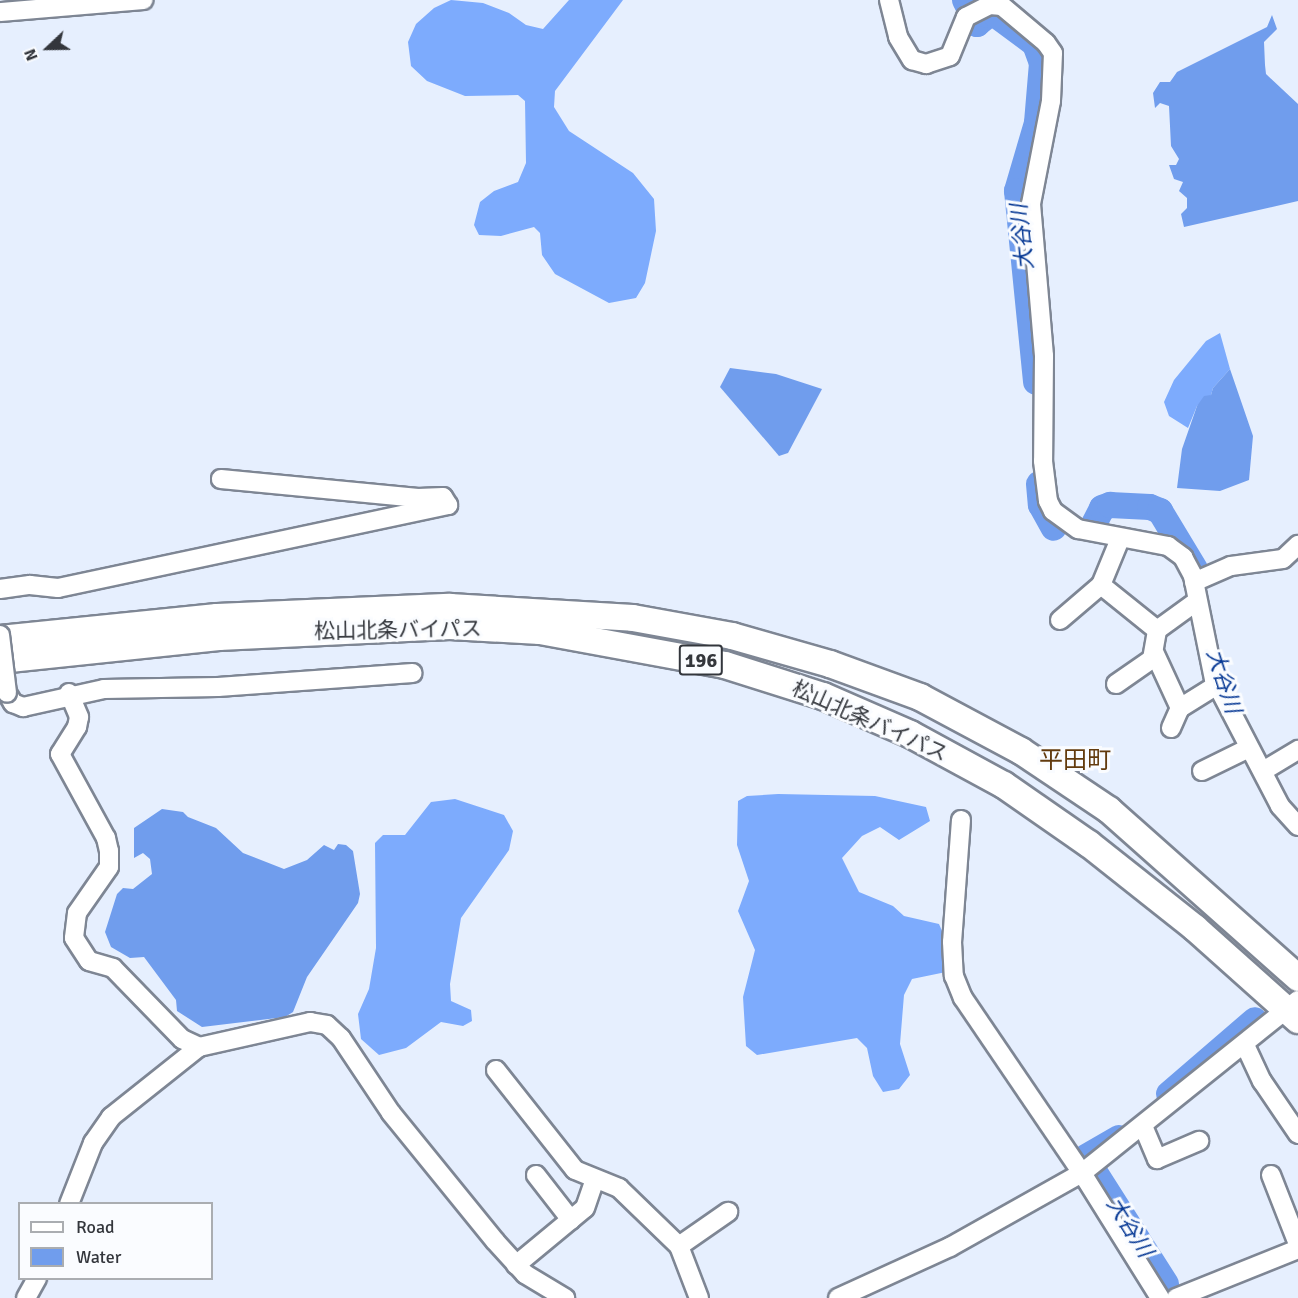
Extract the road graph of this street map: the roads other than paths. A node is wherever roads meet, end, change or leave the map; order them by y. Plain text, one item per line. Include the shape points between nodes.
1 (144, 0) edge
2 (889, 0) edge
3 (0, 12) edge
4 (221, 479) dead end
5 (1120, 539) junction
6 (1298, 545) edge
7 (1194, 582) junction
8 (1101, 585) junction
9 (0, 589) edge
10 (1197, 601) junction
11 (1060, 620) dead end
12 (1157, 630) junction
13 (0, 637) edge
14 (1155, 654) junction
15 (0, 660) edge
16 (412, 674) dead end
17 (1116, 684) dead end
18 (1217, 685) junction
19 (69, 693) junction
20 (1180, 708) junction
21 (1171, 728) dead end
22 (1249, 748) junction
23 (1298, 750) edge
24 (1202, 771) dead end
25 (1263, 771) junction
26 (961, 820) dead end
27 (1298, 826) edge
28 (1298, 978) edge
29 (1294, 1010) edge
30 (1245, 1045) junction
31 (199, 1047) junction
32 (496, 1070) dead end
33 (1143, 1126) junction
34 (1298, 1134) edge
35 (1199, 1142) dead end
36 (1082, 1173) junction
37 (536, 1174) dead end
38 (1271, 1175) dead end
39 (595, 1179) junction
40 (69, 1202) edge
41 (728, 1212) dead end
42 (571, 1220) junction
43 (1298, 1244) edge
44 (679, 1246) junction
45 (1298, 1249) edge
46 (516, 1265) junction
47 (36, 1280) edge
48 (26, 1298) edge
49 (565, 1298) edge
50 (699, 1298) edge
51 (838, 1298) edge
52 (1160, 1298) edge
53 (1176, 1298) edge

1 - 3 street
2 - 5 street via 898,37 912,60 926,64 950,56 966,18 990,5 1002,6 1046,43 1053,54 1051,101 1031,204 1044,356 1043,461 1048,501 1053,511 1078,530
4 - 9 street via 418,498 443,497 448,505 58,588 30,585
5 - 7 street via 1168,546 1184,557
5 - 8 street via 1115,559
6 - 7 street via 1283,559 1232,566
7 - 10 street
8 - 11 street
8 - 12 street
10 - 12 street
10 - 18 street
12 - 14 street
13 - 19 street, bridge via 7,693 13,703 23,707
13 - 28 highway, 松山北条バイパス / 196 via 217,617 450,607 633,618 732,636 830,664 920,696 1021,751 1109,810
14 - 17 street via 1144,667
14 - 20 street
15 - 29 highway, 松山北条バイパス / 196 via 219,637 450,626 540,631 725,665 823,696 910,734 1004,785 1089,844
16 - 19 street
18 - 20 street
18 - 22 street
19 - 31 street via 79,717 60,754 106,838 109,851 109,867 77,913 74,938 89,961 113,968 182,1039
20 - 21 street
22 - 24 street
22 - 25 street
23 - 25 street
25 - 27 street via 1281,806
26 - 36 street via 952,942 954,976 963,998
29 - 30 street
30 - 33 street
30 - 34 street via 1262,1081
31 - 40 street via 111,1117 93,1143
31 - 46 street via 310,1022 327,1025 341,1038 391,1113
32 - 39 street via 574,1170
33 - 35 street via 1157,1159
33 - 36 street
36 - 51 street via 950,1247
36 - 52 street
37 - 42 street
38 - 43 street
39 - 42 street via 585,1208
39 - 44 street via 619,1188
41 - 44 street
42 - 46 street
44 - 50 street
45 - 53 street
46 - 49 street
47 - 48 street

